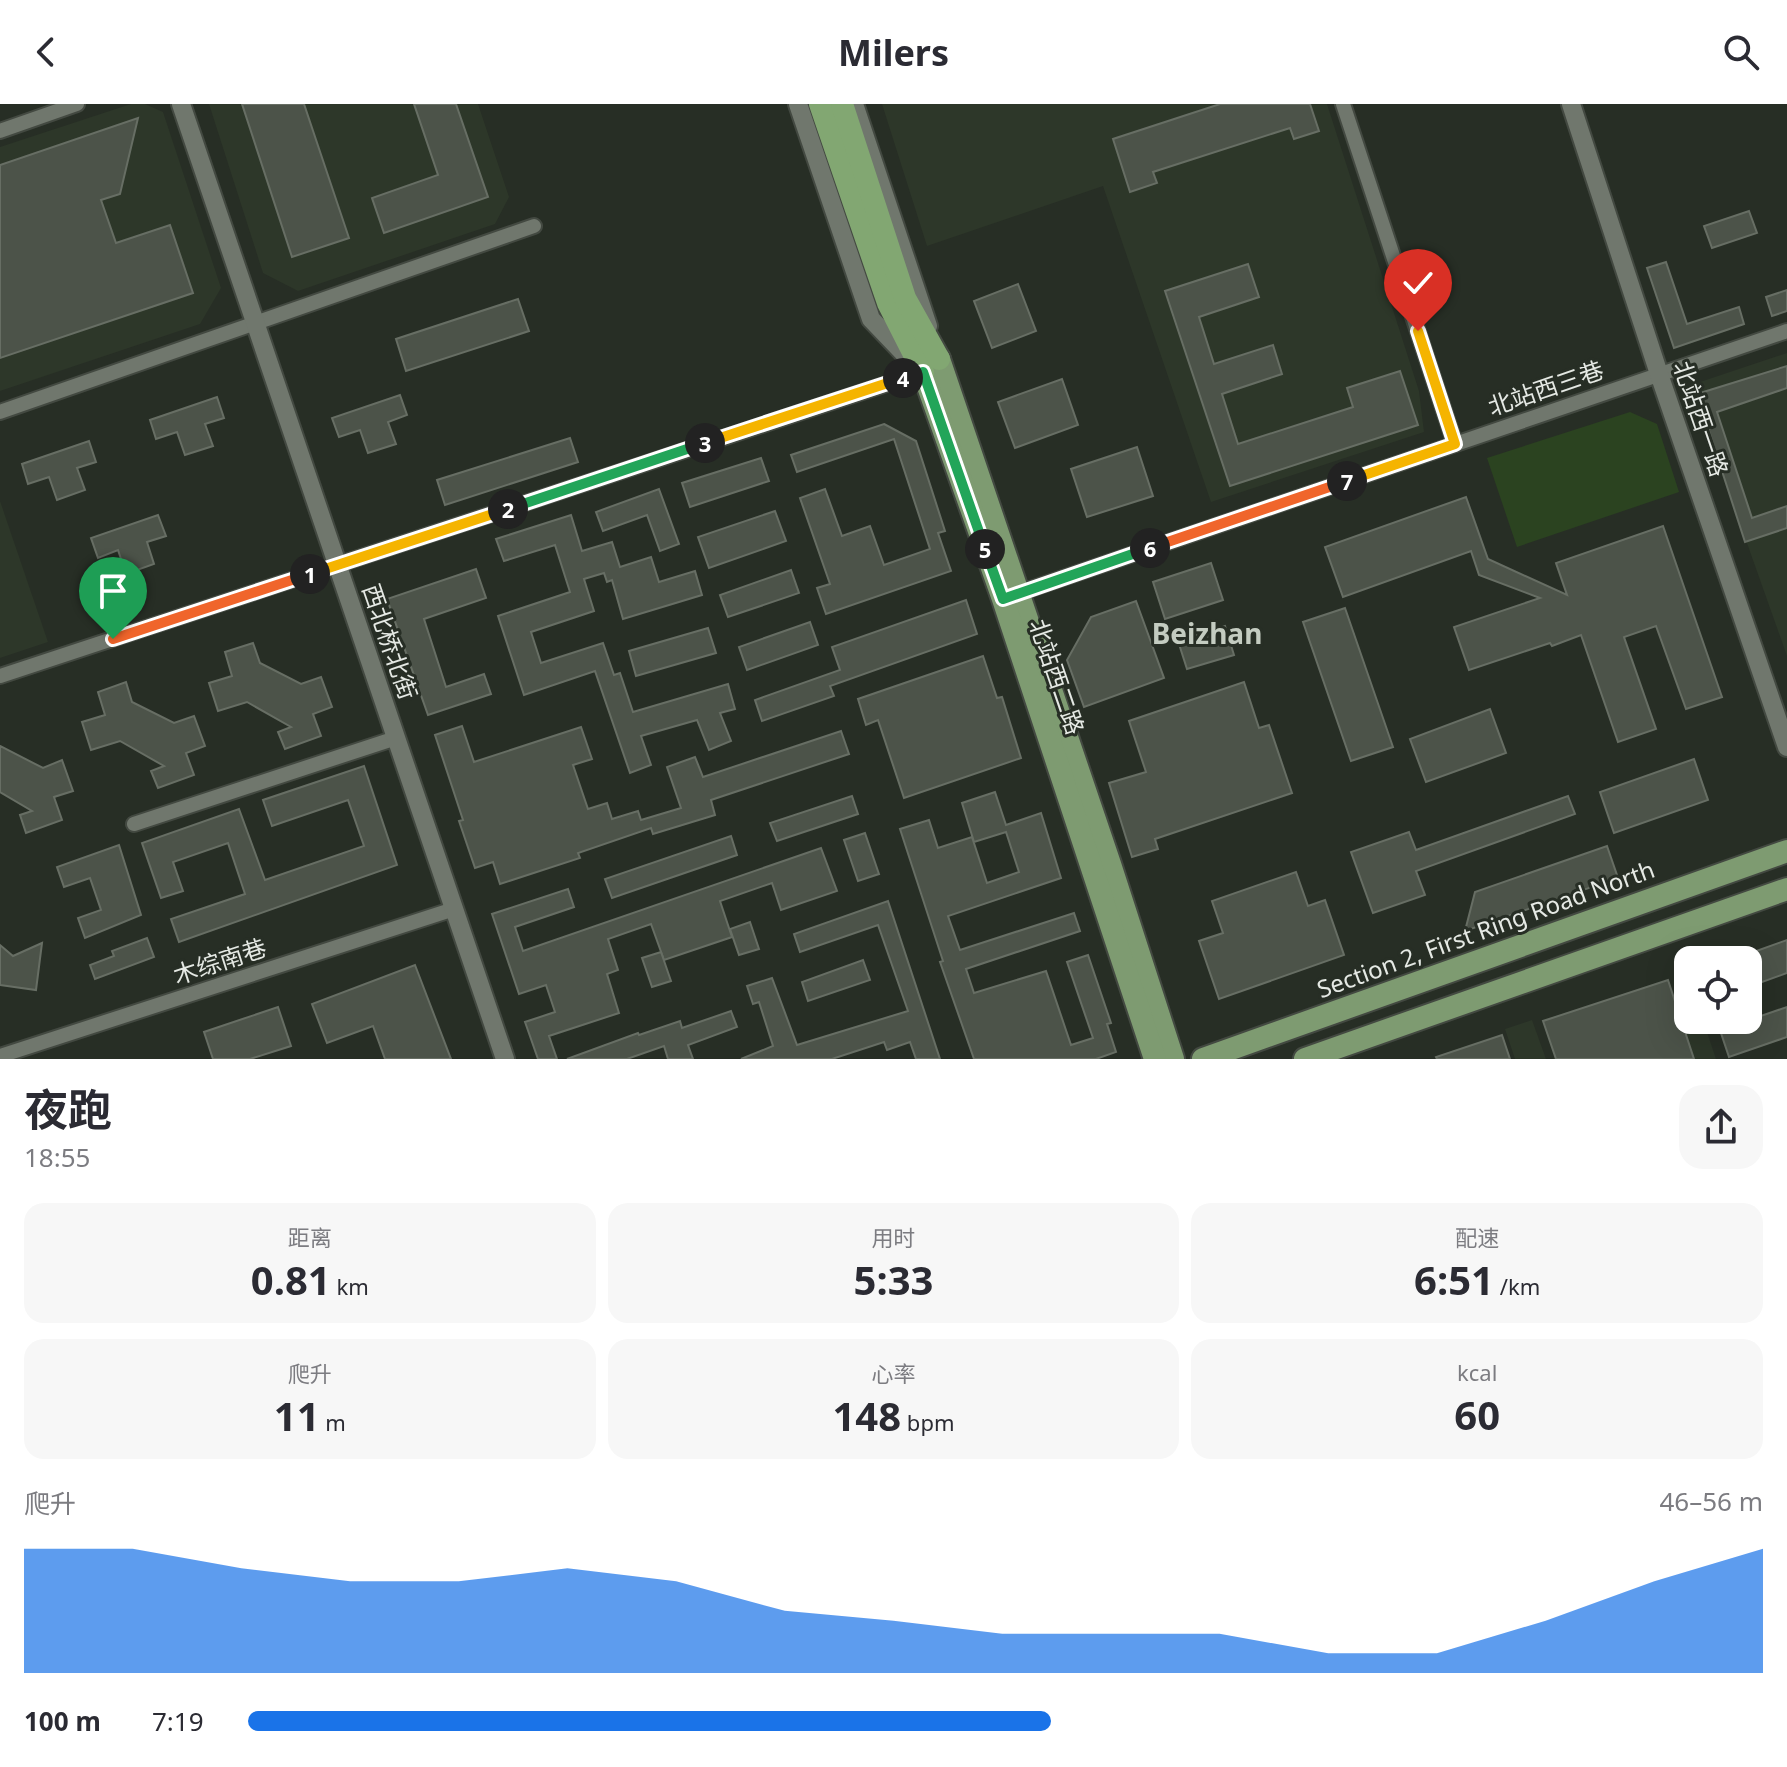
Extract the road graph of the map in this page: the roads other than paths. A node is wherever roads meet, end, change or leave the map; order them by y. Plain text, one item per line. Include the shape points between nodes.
1 (77, 104) edge
2 (181, 104) edge
3 (798, 104) edge
4 (820, 104) edge
5 (842, 104) edge
6 (854, 104) edge
7 (1343, 104) edge
8 (1571, 104) edge
9 (0, 131) edge
10 (534, 226) dead end
11 (255, 323) junction
12 (1787, 331) edge
13 (931, 365) junction
14 (1659, 374) junction
15 (0, 412) edge
16 (1455, 444) junction
17 (338, 565) junction
18 (1011, 596) junction
19 (0, 676) edge
20 (396, 738) junction
21 (1787, 747) edge
22 (134, 824) dead end
23 (1787, 851) edge
24 (1787, 889) edge
25 (454, 909) junction
26 (0, 1056) edge
27 (505, 1059) edge
28 (1155, 1059) edge
29 (1173, 1059) edge
30 (1203, 1059) edge
31 (1305, 1059) edge

1 - 9 street
2 - 11 street, 西北桥北街
3 - 13 street, 北站西二路 via 871,319
4 - 13 highway via 888,303
5 - 13 highway
6 - 13 street, 北站西二路
7 - 16 street
8 - 14 street, 北站西一路
10 - 11 street
11 - 15 street
11 - 17 street, 西北桥北街
12 - 14 street, 北站西三巷
13 - 17 street
13 - 18 main road, 北站西二路
14 - 16 street, 北站西三巷
14 - 21 street, 北站西一路
16 - 18 street, 北站西三巷
17 - 19 street
17 - 20 street, 西北桥北街
18 - 28 main road, 北站西二路
18 - 29 main road, 北站西二路
20 - 22 street
20 - 25 street, 西北桥北街
23 - 30 main road, Section 2, First Ring Road North
24 - 31 main road
25 - 26 street, 木综南巷
25 - 27 street, 西北桥北街

